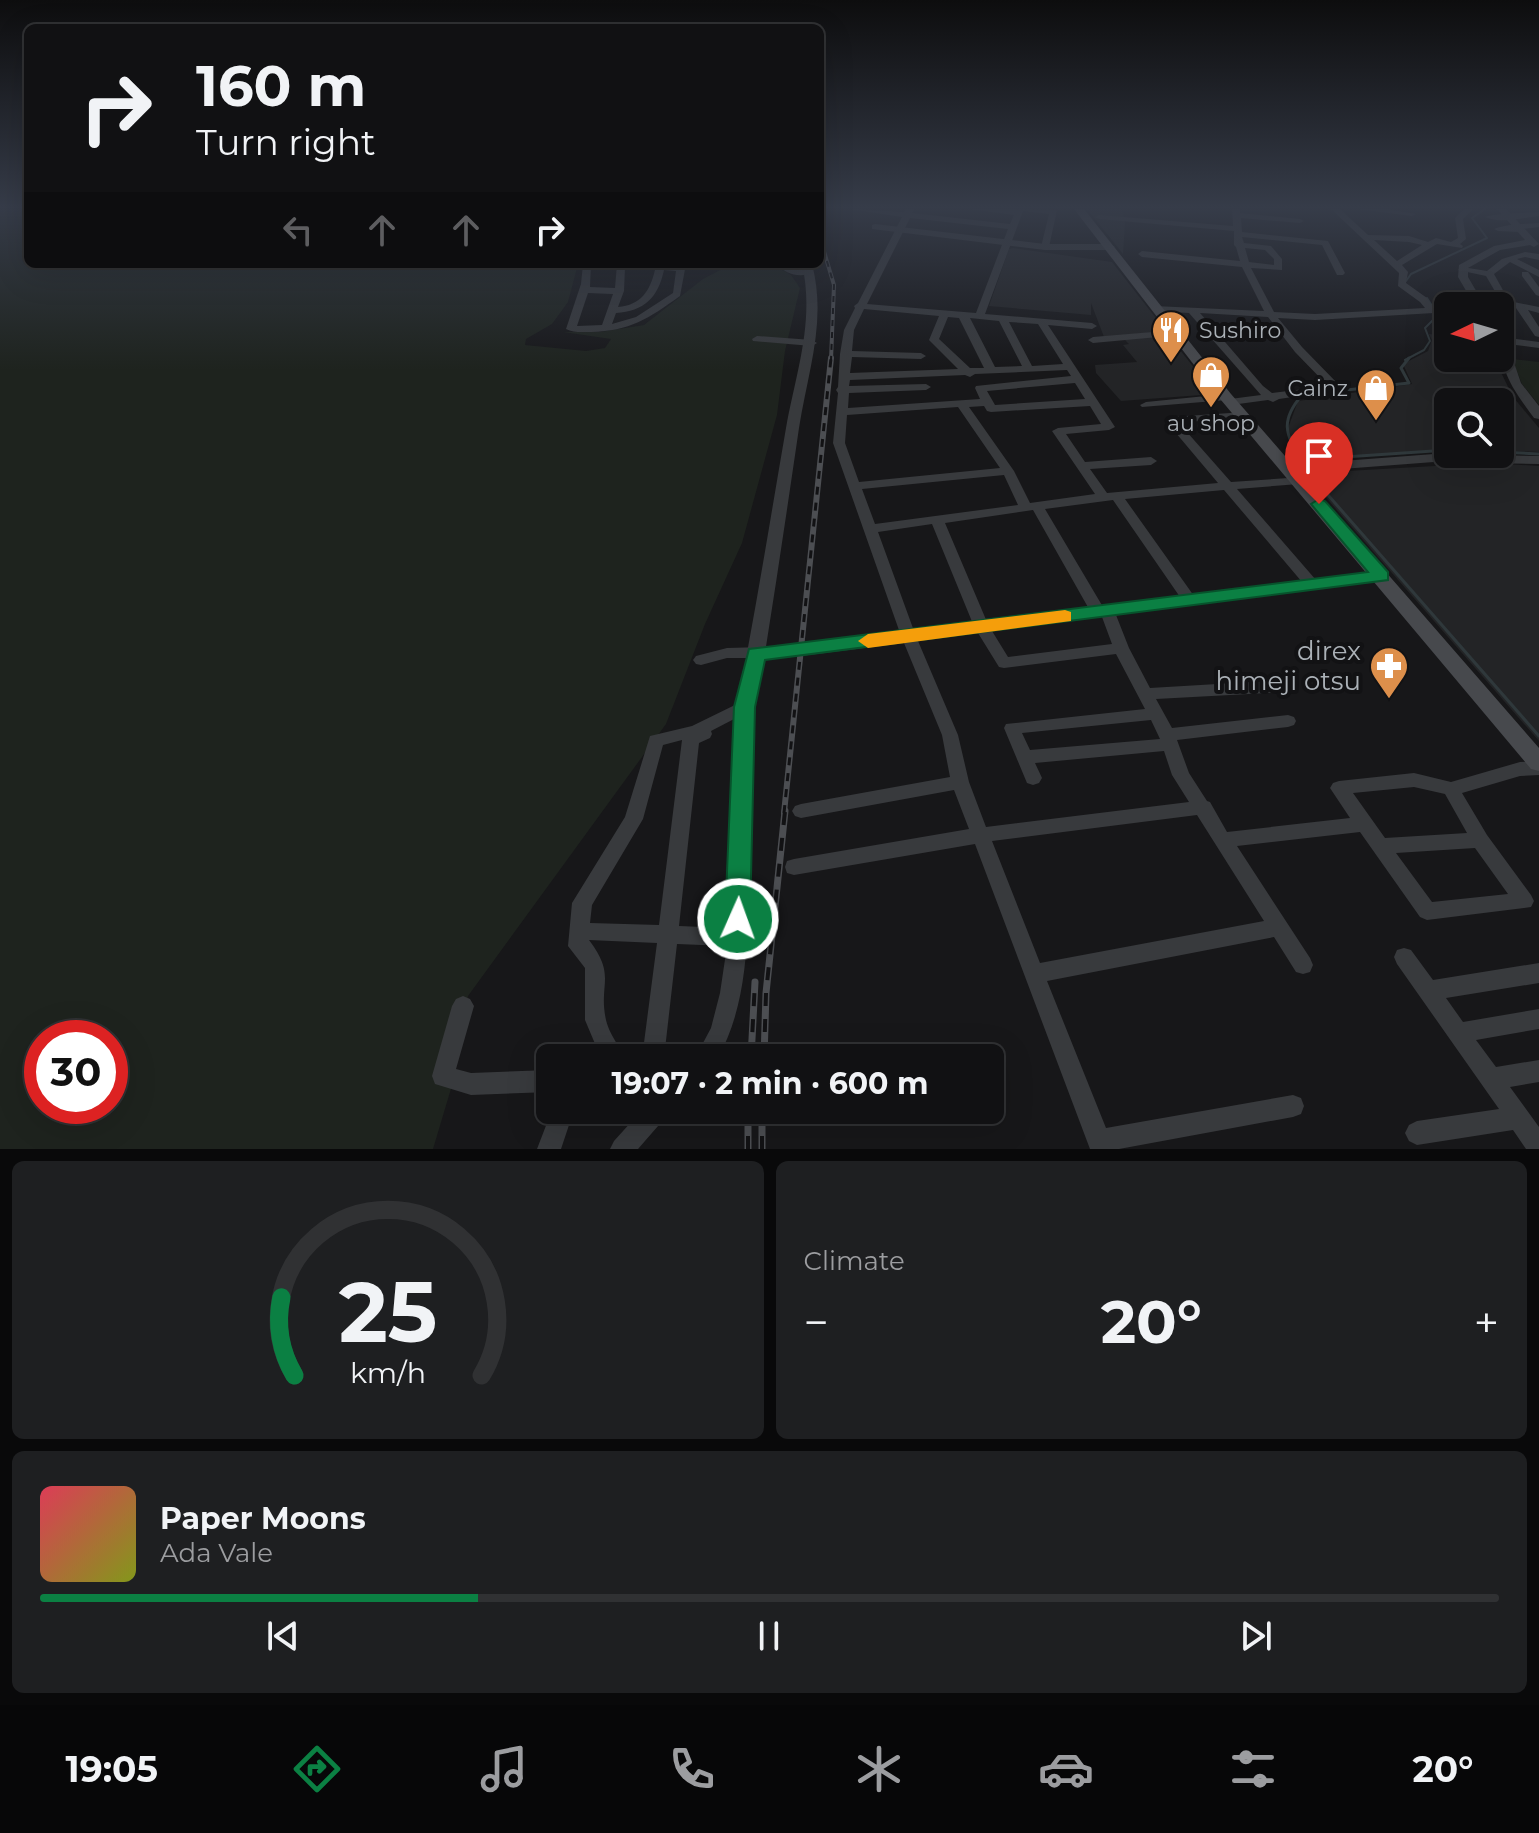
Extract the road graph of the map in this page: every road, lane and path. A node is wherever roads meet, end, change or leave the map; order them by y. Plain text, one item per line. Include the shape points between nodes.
1 (882, 263) edge
2 (1001, 263) edge
3 (1122, 263) edge
4 (1225, 263) edge
5 (1278, 263) edge
6 (1335, 263) edge
7 (1469, 263) edge
8 (1505, 263) edge
9 (1517, 263) edge
10 (1397, 264) edge
11 (1244, 265) junction
12 (587, 268) edge
13 (621, 268) edge
14 (660, 268) edge
15 (682, 268) edge
16 (786, 268) edge
17 (808, 268) edge
18 (1462, 270) junction
19 (1340, 273) dead end
20 (1489, 274) junction
21 (1539, 274) edge
22 (584, 290) junction
23 (619, 291) junction
24 (1473, 292) edge
25 (1539, 293) edge
26 (859, 306) junction
27 (1157, 308) junction
28 (1521, 308) junction
29 (614, 310) junction
30 (1192, 310) junction
31 (1539, 310) edge
32 (944, 315) junction
33 (1270, 315) junction
34 (964, 317) junction
35 (979, 318) junction
36 (1003, 320) junction
37 (1041, 322) junction
38 (1092, 326) dead end
39 (605, 330) junction
40 (1176, 333) junction
41 (1539, 334) edge
42 (757, 339) dead end
43 (1093, 340) dead end
44 (1514, 342) edge
45 (812, 343) junction
46 (1539, 345) edge
47 (911, 348) dead end
48 (845, 354) junction
49 (1070, 367) junction
50 (1029, 370) junction
51 (992, 372) junction
52 (1511, 372) edge
53 (970, 374) junction
54 (1078, 379) junction
55 (842, 384) junction
56 (926, 387) dead end
57 (1273, 399) junction
58 (1229, 400) junction
59 (988, 402) junction
60 (1093, 402) junction
61 (961, 404) junction
62 (1146, 405) dead end
63 (1537, 410) edge
64 (840, 412) junction
65 (1241, 414) junction
66 (1539, 460) edge
67 (1151, 461) dead end
68 (1084, 466) junction
69 (1008, 471) junction
70 (1294, 475) junction
71 (1226, 485) junction
72 (853, 486) junction
73 (1110, 496) junction
74 (1032, 507) junction
75 (937, 520) junction
76 (869, 529) junction
77 (1382, 576) junction
78 (1312, 585) junction
79 (1190, 601) junction
80 (1103, 612) junction
81 (982, 627) junction
82 (908, 635) junction
83 (1121, 648) junction
84 (756, 653) junction
85 (701, 660) dead end
86 (1285, 686) dead end
87 (1146, 694) junction
88 (745, 707) junction
89 (1156, 714) junction
90 (716, 719) junction
91 (1288, 721) dead end
92 (1169, 739) junction
93 (1024, 757) junction
94 (1539, 766) edge
95 (1033, 778) dead end
96 (960, 782) junction
97 (1451, 789) junction
98 (1204, 807) junction
99 (801, 811) dead end
100 (1362, 824) junction
101 (981, 835) junction
102 (1223, 840) junction
103 (1480, 840) junction
104 (1380, 846) junction
105 (794, 867) dead end
106 (1279, 927) junction
107 (579, 931) junction
108 (668, 935) junction
109 (737, 937) junction
110 (1404, 957) dead end
111 (1303, 965) dead end
112 (1034, 974) junction
113 (1538, 975) edge
114 (1428, 991) junction
115 (463, 1006) dead end
116 (1539, 1019) edge
117 (1458, 1033) junction
118 (606, 1044) edge
119 (655, 1044) edge
120 (718, 1044) edge
121 (1539, 1071) edge
122 (1491, 1079) junction
123 (536, 1082) edge
124 (1293, 1106) dead end
125 (1518, 1118) junction
126 (558, 1124) edge
127 (644, 1124) edge
128 (1417, 1133) dead end
129 (1100, 1145) edge
130 (1539, 1147) edge
131 (549, 1149) edge
132 (622, 1149) edge

1 - 26 street
2 - 35 street
3 - 27 main road
4 - 11 street
5 - 11 street via 1279,268
6 - 19 street
7 - 18 street
8 - 20 street
9 - 21 street
10 - 33 street via 1404,272 1401,284 1431,311
11 - 33 street
12 - 22 street
13 - 23 street
14 - 29 street via 652,295 631,309
15 - 39 street via 677,294 637,323
16 - 17 street
17 - 45 street via 816,311
18 - 20 street
18 - 24 street
20 - 28 street via 1506,303
21 - 25 street via 1525,274
22 - 23 street
22 - 39 street via 571,329
23 - 29 street
26 - 32 street
26 - 48 street
27 - 30 street
27 - 40 main road
28 - 31 street
28 - 41 street
29 - 39 street
30 - 33 street
30 - 57 street
32 - 34 street
32 - 53 street via 934,340
33 - 57 street via 1286,340 1336,388
34 - 35 street
34 - 51 street
35 - 36 street
36 - 37 street
36 - 50 street
37 - 38 street
37 - 49 street
40 - 43 street
40 - 58 main road
42 - 45 street
44 - 46 street
45 - 84 street via 794,417
47 - 48 street via 925,359
48 - 55 street
49 - 50 street
49 - 54 street
50 - 51 street
51 - 53 street
52 - 63 street
53 - 55 street
54 - 59 street via 980,388
54 - 60 street
55 - 56 street
55 - 64 street
57 - 58 street
58 - 62 street
58 - 65 main road
59 - 60 street via 991,409
59 - 61 street
60 - 68 street via 1109,427 1058,431
61 - 64 street
61 - 69 street
64 - 72 street via 839,443
65 - 70 main road
65 - 71 street via 1171,420
66 - 70 street via 1434,458
67 - 68 street
68 - 73 street
69 - 72 street
69 - 74 street
70 - 71 street
70 - 77 main road
71 - 73 street
71 - 78 street
72 - 76 street
73 - 74 street
73 - 79 street
74 - 75 street
74 - 80 street
75 - 76 street
75 - 81 street
76 - 82 street
77 - 78 street
77 - 94 main road
78 - 79 street
79 - 80 street
80 - 81 street
80 - 83 street
81 - 82 street
81 - 83 street via 1004,663
82 - 84 street
82 - 96 street via 950,735
83 - 87 street
84 - 85 street
84 - 88 street
86 - 87 street
87 - 89 street
88 - 90 street
88 - 109 street
89 - 92 street
89 - 93 street via 1012,728
90 - 107 street via 696,731 656,740 634,819 582,903
90 - 108 street via 716,729 691,739
91 - 92 street
92 - 93 street
92 - 98 street via 1181,775
93 - 95 street
94 - 97 street
96 - 99 street
96 - 101 street
97 - 100 street via 1414,780 1339,788
97 - 103 street
98 - 101 street
98 - 102 street
100 - 102 street
100 - 104 street
101 - 105 street
101 - 112 street
102 - 106 street
103 - 104 street
103 - 104 street via 1524,901 1427,911
106 - 111 street
106 - 112 street
107 - 108 street
107 - 118 street via 578,946 589,953 598,976 595,1017
108 - 109 street
108 - 119 street
109 - 120 street via 729,1012
110 - 114 street
112 - 129 street
113 - 114 street
114 - 117 street
115 - 123 street via 443,1076 471,1084
116 - 117 street
117 - 122 street
121 - 122 street
122 - 125 street
124 - 129 street
125 - 128 street
125 - 130 street
126 - 131 street
127 - 132 street

